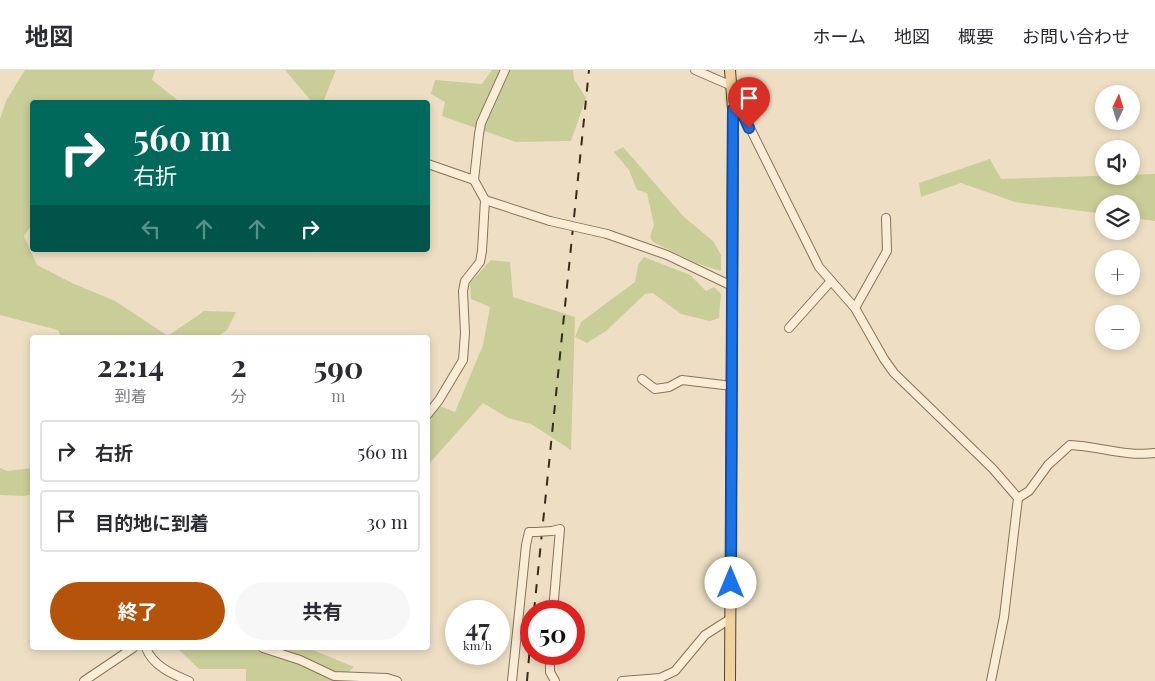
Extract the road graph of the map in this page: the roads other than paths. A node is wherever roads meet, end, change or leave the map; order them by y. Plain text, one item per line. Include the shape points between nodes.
1 (505, 70) edge
2 (695, 70) edge
3 (730, 70) edge
4 (732, 86) junction
5 (733, 109) junction
6 (430, 165) edge
7 (474, 180) junction
8 (485, 200) junction
9 (886, 218) dead end
10 (831, 282) junction
11 (732, 286) junction
12 (855, 308) junction
13 (789, 328) dead end
14 (642, 379) dead end
15 (732, 386) junction
16 (430, 411) edge
17 (1155, 453) edge
18 (1018, 498) junction
19 (520, 600) edge
20 (553, 600) edge
21 (520, 603) edge
22 (730, 619) junction
23 (130, 650) edge
24 (147, 650) edge
25 (269, 650) edge
26 (550, 665) edge
27 (550, 672) junction
28 (84, 681) edge
29 (190, 681) edge
30 (396, 681) edge
31 (512, 681) edge
32 (550, 681) edge
33 (555, 681) edge
34 (622, 681) edge
35 (730, 681) edge
36 (991, 681) edge

1 - 7 street via 481,123
2 - 4 street
3 - 4 main road
4 - 5 main road
5 - 10 street via 741,110 819,267
5 - 11 main road
6 - 7 street
7 - 8 street
8 - 11 street, bridge via 550,221 607,234 667,255
8 - 16 street via 480,262 465,280 463,291 463,360
9 - 12 street via 888,250
10 - 12 street
10 - 13 street
11 - 15 main road
12 - 18 street via 894,373 993,469
14 - 15 street via 655,390 682,380
15 - 22 main road
17 - 18 street via 1119,453 1070,445 1048,464 1029,491
18 - 36 street via 1004,617
19 - 20 street, bridge via 529,532 556,530
21 - 31 street, bridge
22 - 34 street via 705,634 675,671 660,678
22 - 35 main road
23 - 28 street
24 - 29 street via 159,666
25 - 30 street via 334,676
26 - 27 street
27 - 32 street
27 - 33 street

